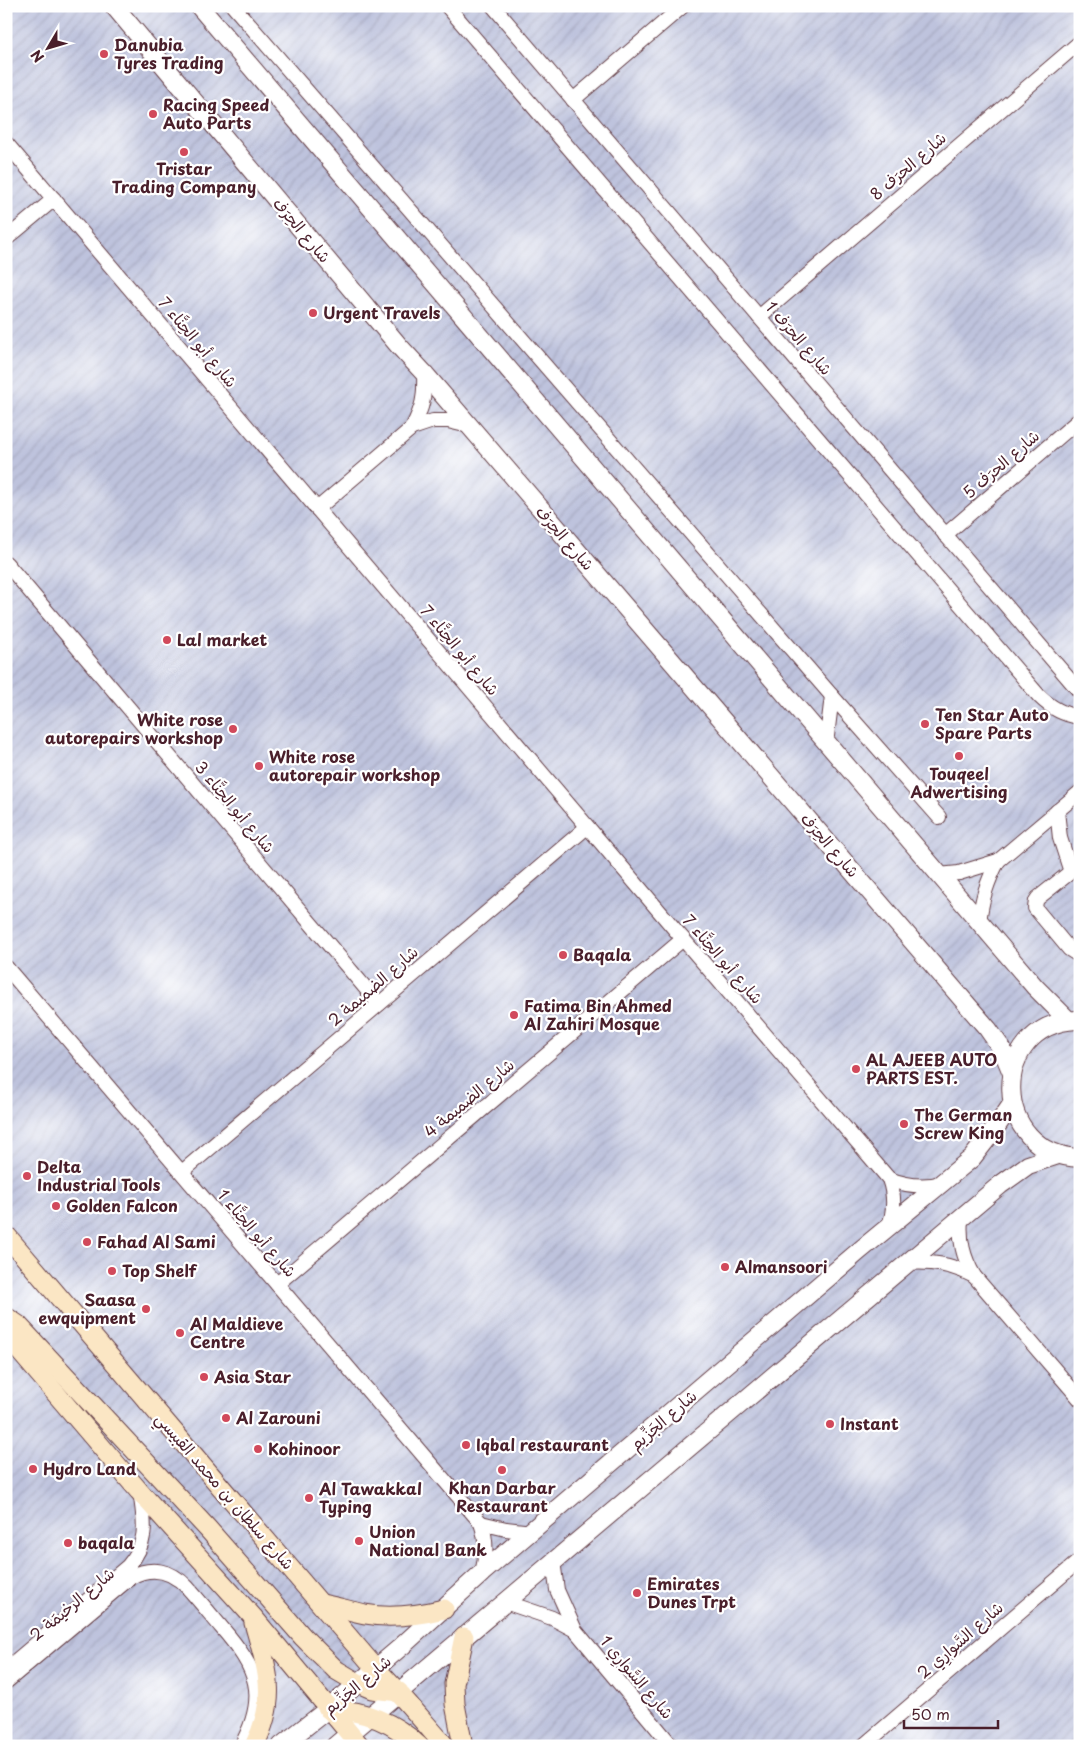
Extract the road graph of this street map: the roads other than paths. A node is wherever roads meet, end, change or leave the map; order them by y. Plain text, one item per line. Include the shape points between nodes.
1 (114, 6) edge
2 (199, 6) edge
3 (233, 6) edge
4 (447, 6) edge
5 (493, 6) edge
6 (683, 6) edge
7 (1080, 42) edge
8 (573, 100) junction
9 (6, 143) edge
10 (54, 199) junction
11 (6, 239) edge
12 (759, 317) junction
13 (424, 373) junction
14 (1080, 419) edge
15 (469, 426) junction
16 (412, 428) junction
17 (318, 509) junction
18 (945, 535) junction
19 (6, 563) edge
20 (1080, 692) edge
21 (832, 696) junction
22 (1080, 717) edge
23 (826, 744) junction
24 (1080, 792) edge
25 (1057, 811) junction
26 (939, 817) dead end
27 (587, 826) junction
28 (998, 861) junction
29 (940, 875) junction
30 (979, 922) junction
31 (683, 939) junction
32 (1080, 956) edge
33 (6, 967) edge
34 (379, 1004) junction
35 (1074, 1020) edge
36 (1012, 1073) junction
37 (1012, 1104) junction
38 (1058, 1154) junction
39 (1079, 1158) edge
40 (182, 1172) junction
41 (889, 1179) junction
42 (944, 1182) junction
43 (961, 1218) junction
44 (887, 1230) junction
45 (6, 1235) edge
46 (909, 1263) junction
47 (974, 1276) junction
48 (277, 1284) junction
49 (6, 1317) edge
50 (6, 1335) edge
51 (1080, 1399) edge
52 (140, 1490) junction
53 (481, 1522) junction
54 (532, 1532) junction
55 (1080, 1560) edge
56 (553, 1561) junction
57 (482, 1573) junction
58 (505, 1602) junction
59 (322, 1604) junction
60 (444, 1609) junction
61 (253, 1617) junction
62 (575, 1630) junction
63 (464, 1637) junction
64 (376, 1668) junction
65 (6, 1669) edge
66 (6, 1682) edge
67 (358, 1683) junction
68 (398, 1692) junction
69 (328, 1708) junction
70 (371, 1716) junction
71 (355, 1740) edge
72 (241, 1746) edge
73 (254, 1746) edge
74 (281, 1746) edge
75 (335, 1746) edge
76 (418, 1746) edge
77 (445, 1746) edge
78 (463, 1746) edge
79 (672, 1746) edge
80 (863, 1746) edge

1 - 13 street, شارع الحِرَف
2 - 23 street
3 - 21 street
4 - 22 street via 1039,696 1054,709
5 - 8 street, شارع الحرَف 1
6 - 8 street
7 - 12 street, شارع الحرَف 8
8 - 12 street, شارع الحرَف 1
9 - 10 street, شارع أبو الحِنَّاء 7
10 - 11 street
10 - 17 street, شارع أبو الحِنَّاء 7
12 - 18 street, شارع الحرَف 1
13 - 15 street, شارع الحِرَف
13 - 16 street via 422,408
14 - 18 street, شارع الحرَف 5
15 - 16 street via 433,421
15 - 36 street, شارع الحِرَف via 988,1029 1002,1049
16 - 17 street
17 - 27 street, شارع أبو الحِنَّاء 7
18 - 20 street, شارع الحرَف 1
19 - 34 street, شارع أبو الحِنَّاء 3
21 - 23 street
21 - 26 street
23 - 29 street
24 - 25 street
25 - 28 street
25 - 32 street via 1060,838 1070,869 1038,898 1035,908 1069,949
27 - 31 street, شارع أبو الحِنَّاء 7
27 - 34 street, شارع الضميمة 2
28 - 29 street via 959,873
28 - 30 street via 987,882
29 - 30 street
30 - 35 street via 1035,987
31 - 41 street, شارع أبو الحِنَّاء 7
31 - 48 street, شارع الضميمة 4
33 - 40 street, شارع أبو الحِنَّاء 1
34 - 40 street, شارع الضميمة 2
35 - 36 street via 1048,1026 1032,1038 1019,1054
36 - 37 street
37 - 38 street via 1028,1135 1042,1147
37 - 42 street, شارع الجَزِّيم via 972,1158
38 - 39 street
38 - 43 street, شارع الجَزِّيم via 1028,1165
40 - 48 street, شارع أبو الحِنَّاء 1
41 - 42 street via 911,1186
41 - 44 street via 893,1189 893,1210
42 - 44 street, شارع الجَزِّيم
43 - 46 street, شارع الجَزِّيم
43 - 47 street via 962,1248
44 - 54 street, شارع الجَزِّيم
45 - 59 main road, شارع سلطان بن محمد القبيسي
46 - 47 street via 949,1265
46 - 56 street, شارع الجَزِّيم
47 - 51 street
48 - 53 street, شارع أبو الحِنَّاء 1
49 - 67 main road via 18,1324 304,1637 336,1670
50 - 52 main road
52 - 61 main road
52 - 65 street, شارع الرخيمَة 2 via 144,1534 134,1559
53 - 54 street
53 - 57 street, شارع أبو الحِنَّاء 1 via 487,1548
54 - 57 street, شارع الجَزِّيم
55 - 80 street, شارع السَّوارِي 2
56 - 58 street, شارع الجَزِّيم
56 - 62 street, شارع السَّوارِي 1 via 557,1590
57 - 60 street, شارع الجَزِّيم
58 - 62 street, شارع السَّوارِي 1 via 552,1618
58 - 63 street, شارع الجَزِّيم
59 - 60 main road via 382,1615 425,1614
59 - 64 main road, شارع سلطان بن محمد القبيسي
60 - 64 street, شارع الجَزِّيم
61 - 69 main road
61 - 73 main road via 269,1685 264,1727
62 - 79 street, شارع السَّوارِي 1
63 - 68 street, شارع الجَزِّيم
63 - 78 main road via 454,1684
64 - 67 street, شارع الجَزِّيم
64 - 68 main road, شارع سلطان بن محمد القبيسي
66 - 72 street, شارع الرخيمَة 2 via 131,1577 145,1571 168,1573 187,1587 240,1648 250,1666 256,1687 256,1708 251,1728
67 - 68 main road via 372,1689
67 - 69 street, شارع الجَزِّيم
68 - 70 street, شارع الجَزِّيم
68 - 77 main road, شارع سلطان بن محمد القبيسي
69 - 70 main road
69 - 71 main road
69 - 74 street, شارع الجَزِّيم
70 - 71 street, شارع الجَزِّيم
70 - 76 main road via 390,1725
71 - 75 street, شارع الجَزِّيم

